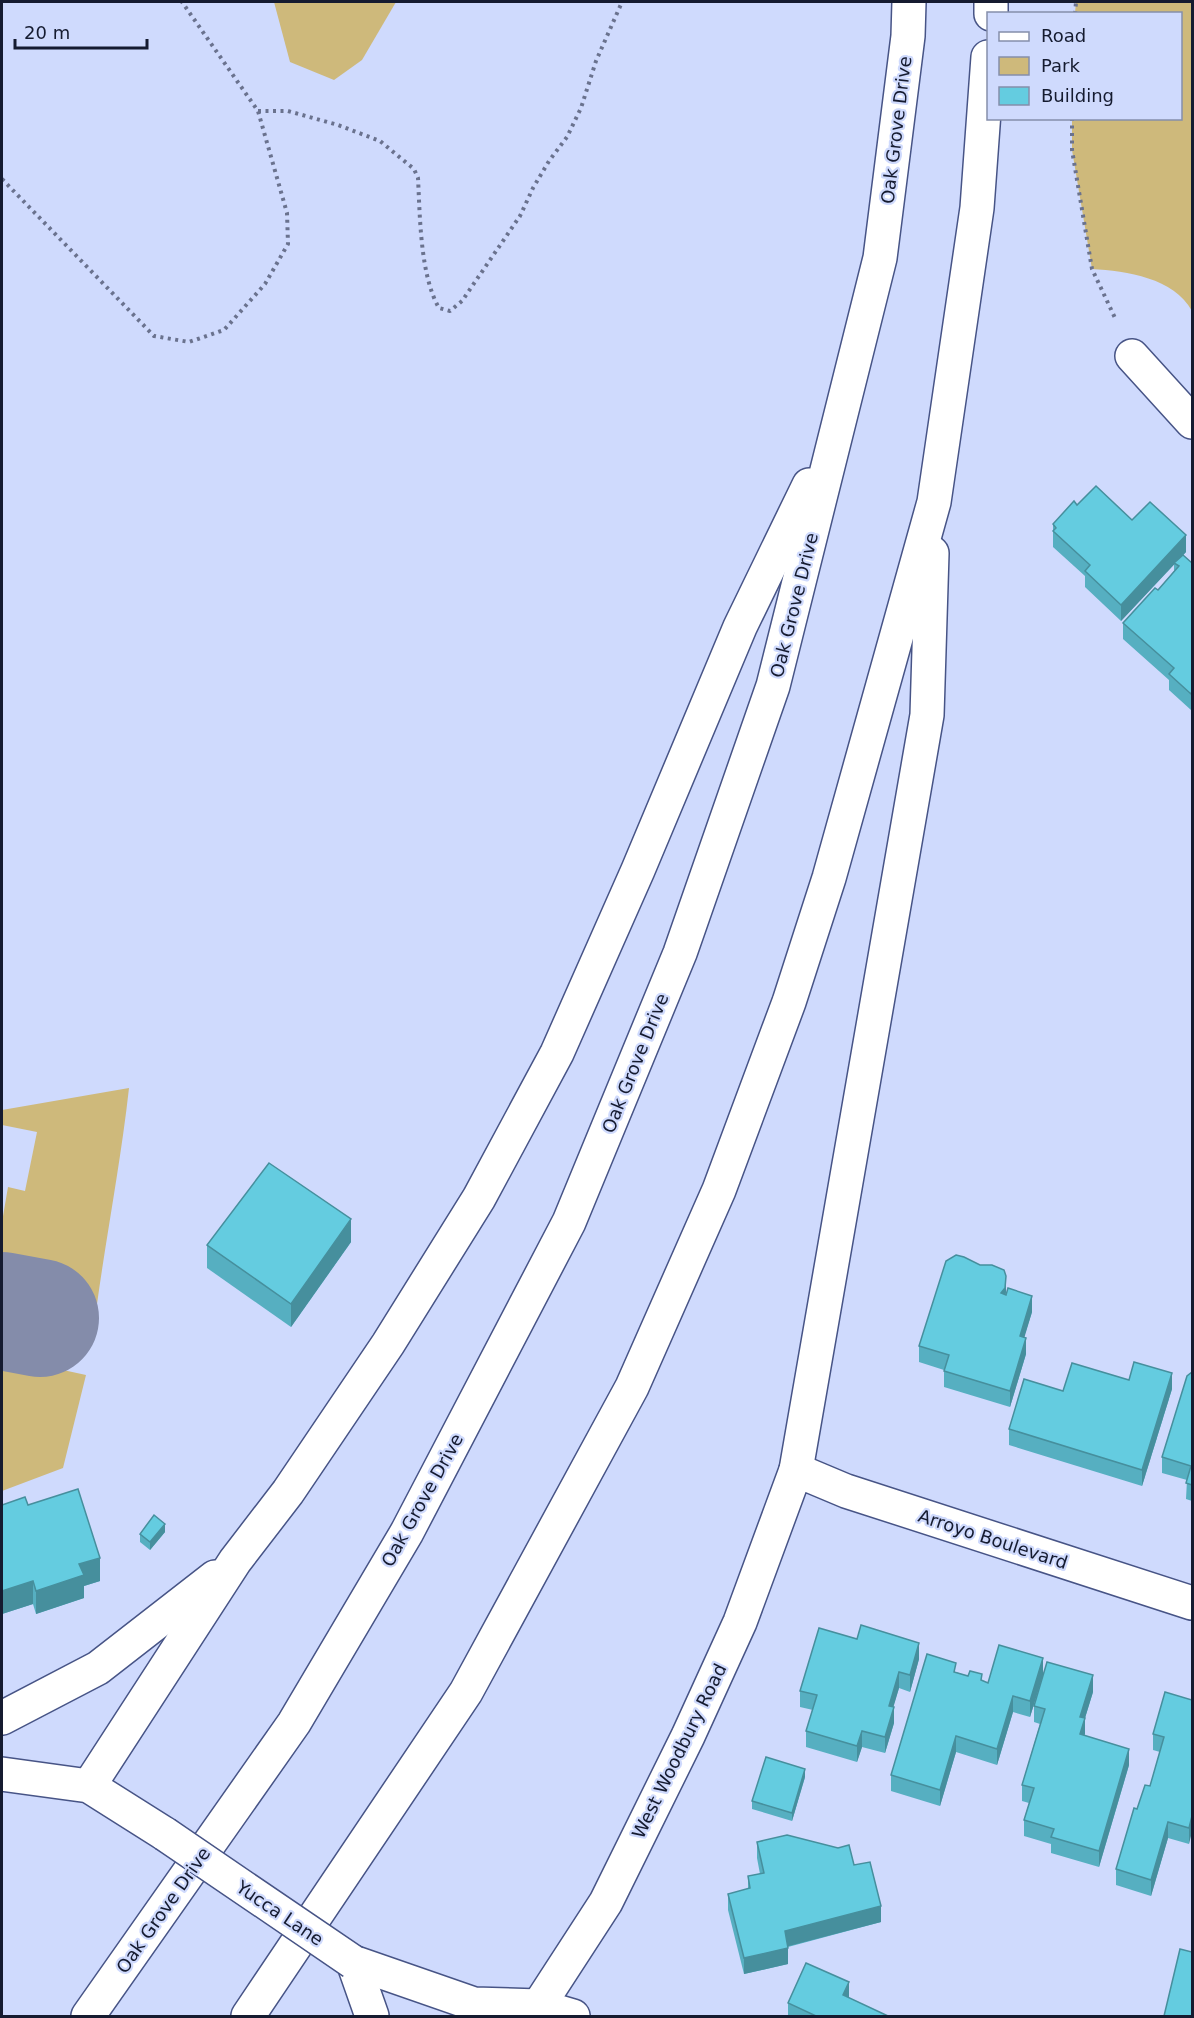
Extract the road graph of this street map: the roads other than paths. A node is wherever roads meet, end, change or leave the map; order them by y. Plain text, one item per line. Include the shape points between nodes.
1 (909, 2) edge
2 (987, 71) edge
3 (1132, 356) road end
4 (1192, 422) edge
5 (838, 424) junction
6 (934, 502) junction
7 (796, 1470) junction
8 (235, 1561) junction
9 (1192, 1603) edge
10 (2, 1718) edge
11 (2, 1774) edge
12 (89, 1786) junction
13 (353, 1962) junction
14 (536, 2011) edge
15 (88, 2016) edge
16 (248, 2016) edge
17 (372, 2016) edge
18 (573, 2016) edge

1 - 5 main road, Oak Grove Drive via 880,258
2 - 6 main road via 977,208
3 - 4 main road
5 - 8 main road via 740,627 557,1053 479,1198 388,1344 288,1492
5 - 15 main road, Oak Grove Drive via 773,686 680,953 569,1222 407,1532 294,1723
6 - 7 main road, West Woodbury Road via 927,715
6 - 16 main road via 829,878 789,1002 719,1190 632,1387 466,1692
7 - 9 main road, Arroyo Boulevard via 846,1491
7 - 14 main road, West Woodbury Road via 740,1622 688,1736 606,1902
8 - 10 main road via 98,1668
8 - 12 main road
11 - 12 main road, Yucca Lane
12 - 13 main road, Yucca Lane, bridge
13 - 14 main road, Yucca Lane via 474,2004
13 - 17 main road
14 - 18 main road, Yucca Lane

